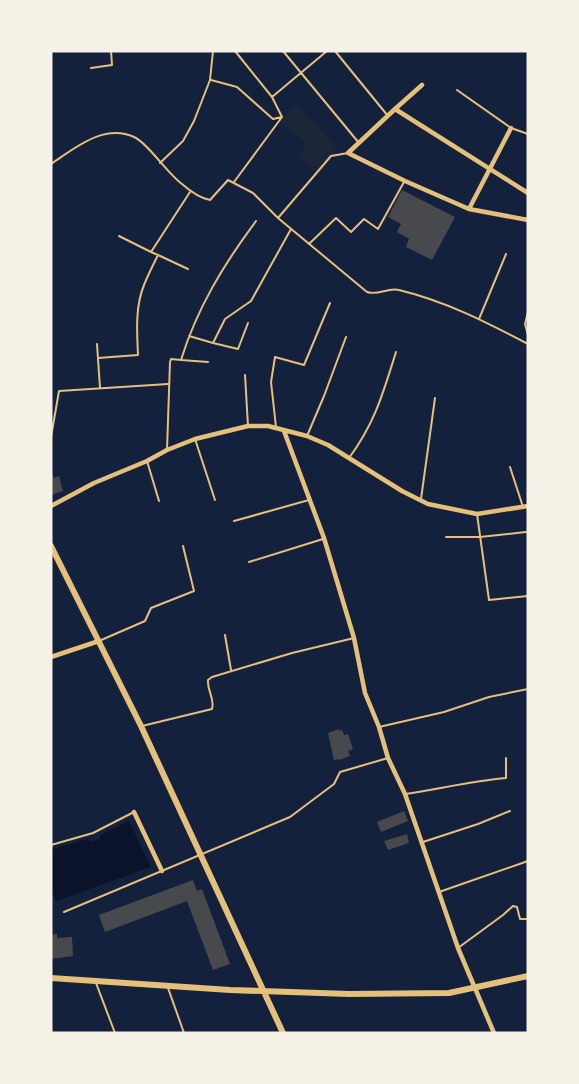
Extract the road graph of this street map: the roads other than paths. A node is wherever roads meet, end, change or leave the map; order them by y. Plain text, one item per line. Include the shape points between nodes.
1 (111, 51) edge
2 (213, 51) edge
3 (235, 51) edge
4 (283, 51) edge
5 (327, 51) edge
6 (335, 51) edge
7 (91, 68) dead end
8 (301, 73) junction
9 (210, 80) junction
10 (422, 85) dead end
11 (457, 90) dead end
12 (273, 97) junction
13 (396, 109) junction
14 (388, 116) junction
15 (282, 117) junction
16 (511, 128) junction
17 (528, 134) edge
18 (359, 143) junction
19 (348, 153) junction
20 (160, 163) junction
21 (51, 164) edge
22 (490, 169) junction
23 (405, 181) junction
24 (234, 182) junction
25 (191, 191) junction
26 (528, 193) edge
27 (469, 209) junction
28 (278, 218) junction
29 (528, 220) edge
30 (256, 221) dead end
31 (291, 229) junction
32 (119, 236) dead end
33 (309, 244) junction
34 (151, 252) junction
35 (506, 254) dead end
36 (158, 255) junction
37 (188, 269) dead end
38 (330, 303) dead end
39 (528, 312) edge
40 (479, 319) junction
41 (248, 323) dead end
42 (528, 335) edge
43 (189, 336) junction
44 (346, 337) dead end
45 (213, 343) junction
46 (98, 344) dead end
47 (528, 344) edge
48 (396, 352) dead end
49 (98, 358) junction
50 (181, 360) junction
51 (208, 362) dead end
52 (245, 375) dead end
53 (169, 384) junction
54 (100, 388) junction
55 (435, 398) dead end
56 (52, 425) edge
57 (248, 426) junction
58 (276, 427) junction
59 (284, 431) junction
60 (307, 436) junction
61 (51, 437) edge
62 (195, 440) junction
63 (167, 450) junction
64 (349, 458) junction
65 (147, 461) junction
66 (510, 467) dead end
67 (215, 500) dead end
68 (309, 500) junction
69 (159, 501) dead end
70 (421, 502) junction
71 (51, 506) edge
72 (526, 506) edge
73 (477, 514) junction
74 (234, 520) dead end
75 (525, 532) dead end
76 (446, 537) dead end
77 (480, 537) junction
78 (324, 538) junction
79 (51, 546) edge
80 (183, 546) dead end
81 (249, 562) dead end
82 (528, 596) edge
83 (225, 635) dead end
84 (354, 638) junction
85 (99, 641) junction
86 (51, 657) edge
87 (231, 670) junction
88 (528, 689) edge
89 (141, 726) junction
90 (379, 727) junction
91 (388, 758) junction
92 (506, 758) dead end
93 (405, 794) junction
94 (510, 811) dead end
95 (134, 812) joint
96 (420, 843) junction
97 (51, 845) edge
98 (200, 855) junction
99 (528, 861) edge
100 (162, 871) junction
101 (439, 892) junction
102 (64, 912) dead end
103 (528, 919) edge
104 (458, 948) junction
105 (528, 976) edge
106 (51, 978) edge
107 (95, 981) junction
108 (167, 985) junction
109 (474, 988) junction
110 (264, 990) junction
111 (115, 1033) edge
112 (184, 1033) edge
113 (283, 1033) edge
114 (493, 1033) edge

1 - 7 lane via 111,65
2 - 9 lane
3 - 12 lane
4 - 8 lane
5 - 8 lane
6 - 14 lane
8 - 12 lane
8 - 18 lane
9 - 15 lane via 237,87 273,119
9 - 20 lane via 183,141
10 - 13 street
11 - 16 lane
12 - 15 lane
13 - 14 street
13 - 22 street
14 - 18 street
15 - 24 lane
16 - 17 lane
16 - 22 street
18 - 19 street
19 - 23 street
19 - 28 lane via 331,156
20 - 21 lane via 136,138 119,134 86,140
20 - 25 lane
22 - 26 street
22 - 27 street
23 - 27 street
23 - 33 lane via 378,229 364,219 351,232 336,218
24 - 25 lane via 225,182 210,200
24 - 28 lane via 260,199
25 - 34 lane
27 - 29 street
28 - 31 lane
30 - 43 lane via 219,275
31 - 33 lane
31 - 45 lane via 251,301 225,319
32 - 34 lane
33 - 40 lane via 371,293 399,290 433,299
34 - 36 lane
35 - 40 lane
36 - 37 lane
36 - 49 lane via 140,299 138,355
38 - 58 lane via 304,365 275,357 271,382
39 - 42 lane
40 - 47 lane
41 - 45 lane via 238,349
43 - 45 lane
43 - 50 lane
44 - 60 lane
46 - 49 lane
48 - 64 lane via 377,411
49 - 54 lane
50 - 51 lane
50 - 53 lane via 171,359
52 - 57 lane
53 - 54 lane
53 - 63 lane
54 - 56 lane via 58,391
55 - 70 lane
56 - 61 lane
57 - 58 street
57 - 62 street
58 - 59 street
59 - 60 street
59 - 68 street
60 - 64 street
62 - 63 street
62 - 67 lane
63 - 65 street
64 - 70 street
65 - 69 lane
65 - 71 street
66 - 72 lane
68 - 74 lane
68 - 78 street
70 - 73 street
72 - 73 street
73 - 77 lane
75 - 77 lane
76 - 77 lane
77 - 82 lane via 489,600
78 - 81 lane
78 - 84 street
79 - 85 street
80 - 85 lane via 194,591 151,608 145,621
83 - 87 lane
84 - 87 lane
84 - 90 street via 365,693
85 - 86 street
85 - 89 street
87 - 89 lane via 208,680 212,709
88 - 90 lane
89 - 98 street
90 - 91 street
91 - 93 street
91 - 98 lane via 340,772 334,784 290,817
92 - 93 lane via 506,778
93 - 96 street
94 - 96 lane
95 - 97 lane via 93,833
95 - 100 street
96 - 101 street
98 - 100 lane
98 - 110 street
99 - 101 lane
100 - 102 lane
101 - 104 street
103 - 104 lane via 522,921 513,906
104 - 109 street
105 - 109 street
106 - 107 street
107 - 108 street
107 - 111 lane
108 - 110 street
108 - 112 lane
109 - 110 street via 449,993 349,994
109 - 114 street
110 - 113 street

